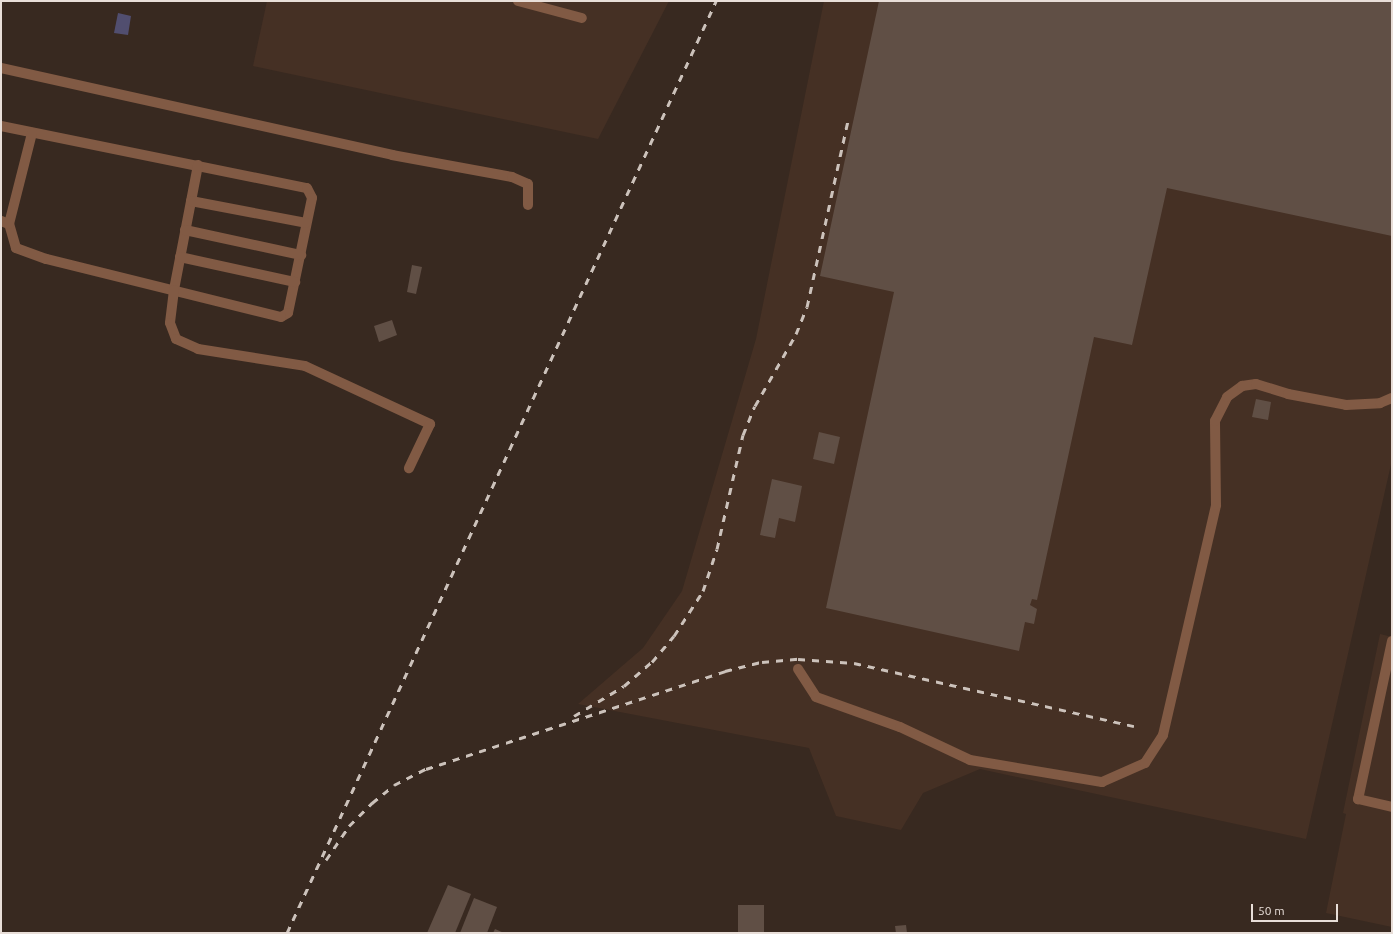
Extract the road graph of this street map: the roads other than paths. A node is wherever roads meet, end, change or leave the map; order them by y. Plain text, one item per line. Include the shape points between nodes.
1 (518, 1) edge
2 (582, 18) dead end
3 (1, 68) edge
4 (1, 126) edge
5 (32, 133) junction
6 (198, 165) junction
7 (191, 201) junction
8 (528, 205) dead end
9 (5, 222) edge
10 (306, 223) junction
11 (185, 230) junction
12 (301, 255) junction
13 (180, 257) junction
14 (295, 282) junction
15 (174, 290) junction
16 (1392, 398) edge
17 (409, 468) dead end
18 (1392, 641) edge
19 (798, 670) dead end
20 (1388, 676) edge
21 (1392, 807) edge

1 - 2 lane
3 - 8 lane via 392,155 512,177 528,184
4 - 5 lane
5 - 6 lane
5 - 9 lane
6 - 7 lane
6 - 10 lane via 307,188 312,198
7 - 10 lane
7 - 11 lane
9 - 15 lane via 16,248 46,259
10 - 12 lane
11 - 12 lane
11 - 13 lane
12 - 14 lane
13 - 14 lane
13 - 15 lane
14 - 15 lane via 288,313 282,317
15 - 17 lane via 170,323 176,339 198,349 305,366 430,424
16 - 19 lane via 1380,403 1346,405 1288,394 1256,384 1242,386 1227,397 1215,421 1214,512 1163,735 1145,762 1102,782 970,760 900,727 816,697
18 - 20 lane
20 - 21 lane via 1358,799

